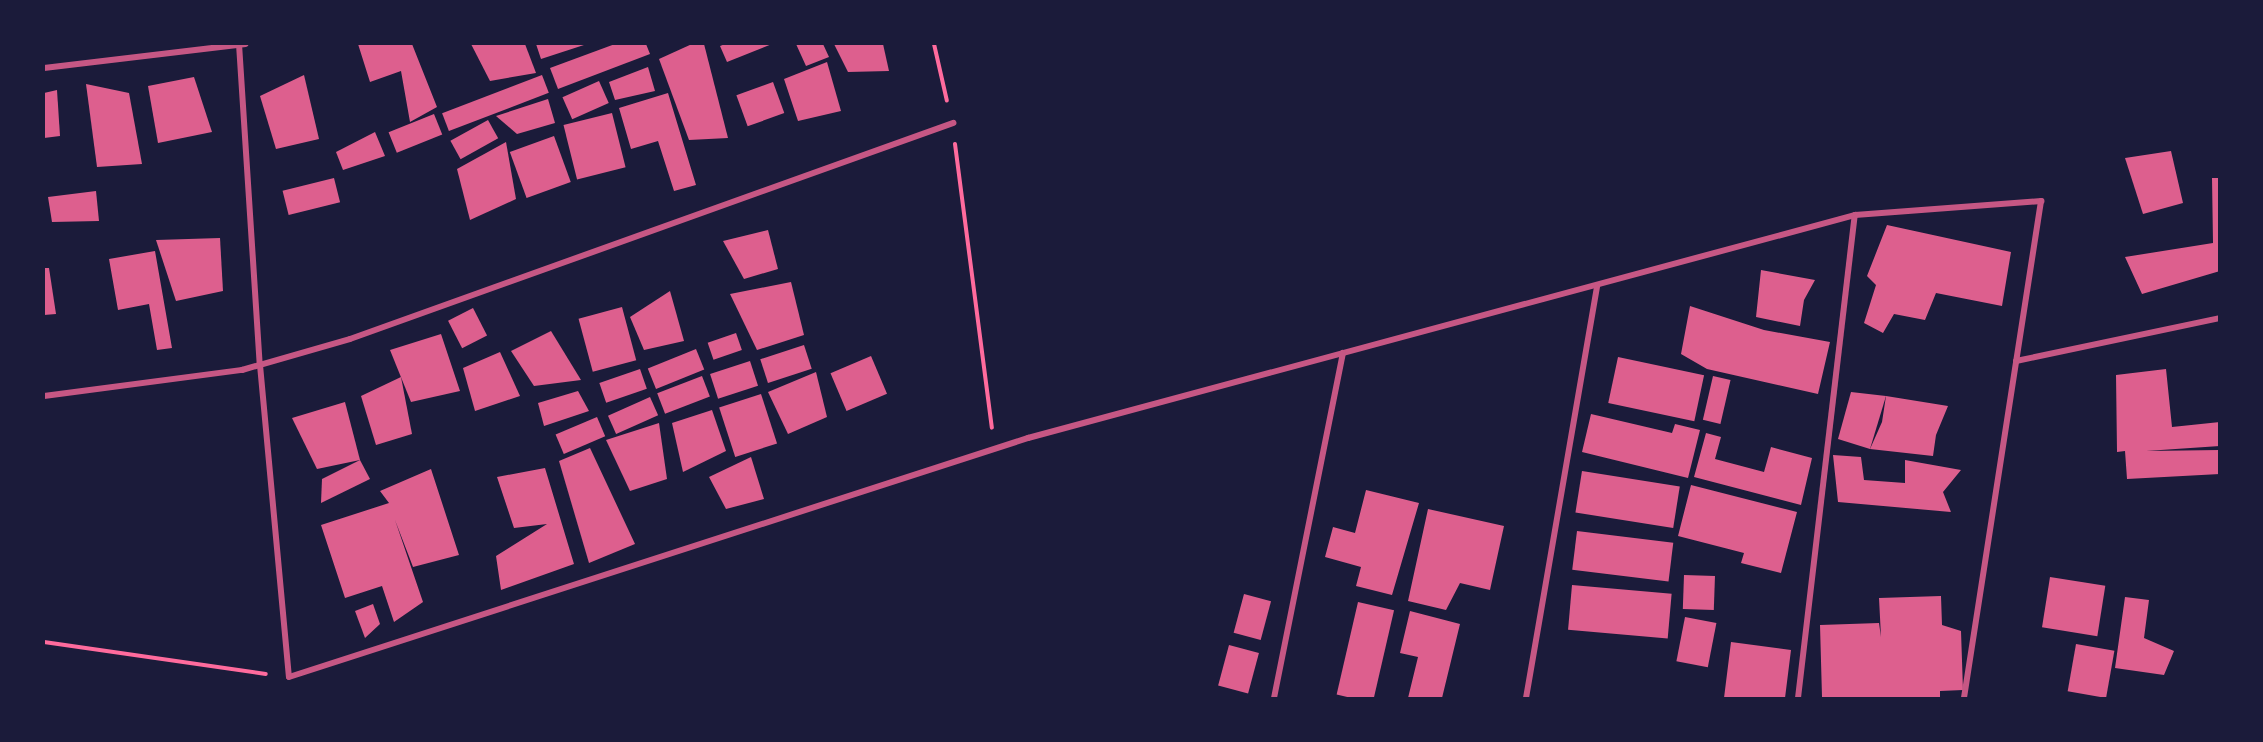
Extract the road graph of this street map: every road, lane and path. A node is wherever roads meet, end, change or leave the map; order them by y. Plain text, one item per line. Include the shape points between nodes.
1 (241, 44) edge
2 (934, 44) edge
3 (44, 68) edge
4 (953, 123) junction
5 (1855, 215) junction
6 (1597, 285) junction
7 (2220, 318) edge
8 (1343, 353) junction
9 (2016, 361) junction
10 (260, 365) junction
11 (44, 396) edge
12 (995, 448) junction
13 (44, 642) edge
14 (289, 677) junction
15 (1274, 699) edge
16 (1526, 699) edge
17 (1798, 699) edge
18 (1964, 699) edge

1 - 3 street
1 - 10 street
2 - 4 path
4 - 10 street via 350,339
4 - 12 path
5 - 6 street
5 - 9 street via 2041,201
5 - 17 street
6 - 8 street
6 - 16 street
7 - 9 street
8 - 12 street
8 - 15 street
9 - 18 street
10 - 11 street
10 - 14 street
12 - 14 street
13 - 14 path

